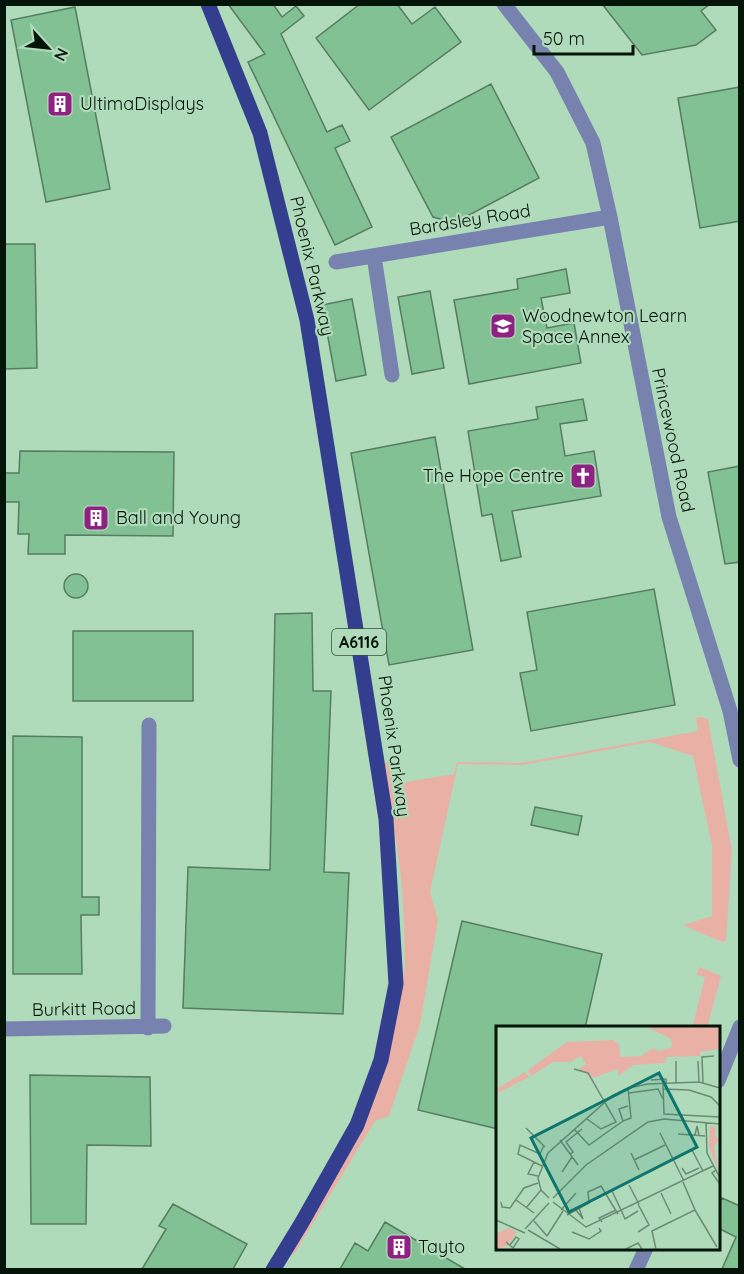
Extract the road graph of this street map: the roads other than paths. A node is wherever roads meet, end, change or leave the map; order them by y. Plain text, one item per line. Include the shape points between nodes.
1 (208, 4) edge
2 (504, 4) edge
3 (610, 217) junction
4 (374, 256) junction
5 (336, 262) dead end
6 (392, 375) dead end
7 (148, 725) dead end
8 (740, 760) edge
9 (164, 1026) dead end
10 (740, 1027) edge
11 (148, 1028) junction
12 (4, 1029) edge
13 (720, 1076) edge
14 (645, 1250) edge
15 (273, 1269) edge
16 (636, 1269) edge

1 - 15 main road, Phoenix Parkway / A6116 via 260,133 307,320 386,819 396,984 381,1060 357,1125
2 - 3 street, Princewood Road via 557,72 585,125
3 - 4 street, Bardsley Road
3 - 8 street, Princewood Road via 669,517 730,711
4 - 5 street, Bardsley Road
4 - 6 street
7 - 11 street
9 - 11 street, Burkitt Road
10 - 13 street
11 - 12 street, Burkitt Road
14 - 16 street

